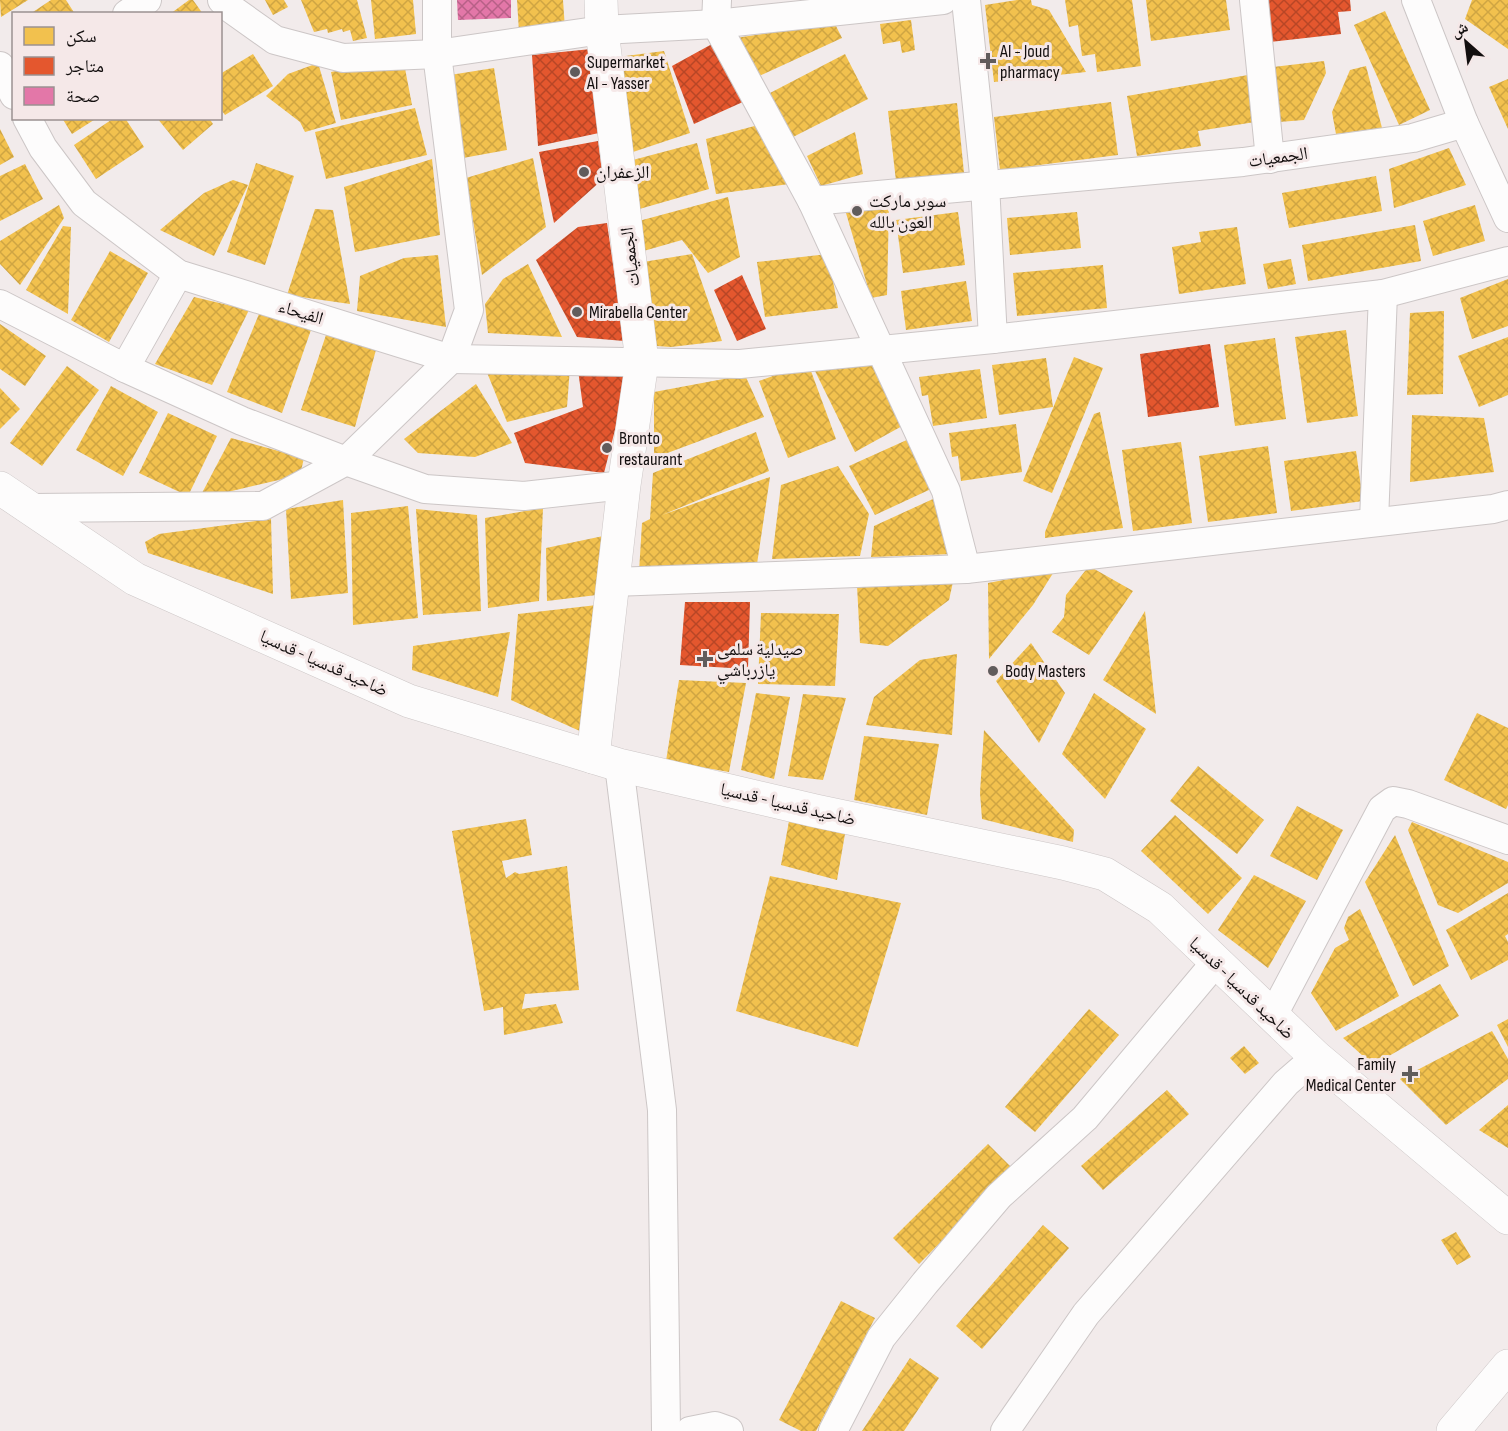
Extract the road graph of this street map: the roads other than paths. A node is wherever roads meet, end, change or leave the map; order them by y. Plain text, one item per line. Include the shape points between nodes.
1 (147, 0) edge
2 (222, 0) edge
3 (437, 0) edge
4 (943, 0) edge
5 (966, 0) edge
6 (1254, 0) edge
7 (1416, 0) edge
8 (130, 12) edge
9 (717, 12) edge
10 (601, 15) edge
11 (437, 54) junction
12 (28, 120) edge
13 (1464, 123) junction
14 (1270, 159) junction
15 (985, 184) junction
16 (812, 201) junction
17 (1508, 218) edge
18 (1508, 261) edge
19 (178, 274) junction
20 (1383, 294) junction
21 (0, 304) edge
22 (993, 339) junction
23 (880, 349) junction
24 (451, 359) junction
25 (642, 362) junction
26 (125, 368) junction
27 (346, 460) junction
28 (624, 485) junction
29 (0, 488) edge
30 (1508, 505) edge
31 (32, 508) junction
32 (1374, 521) junction
33 (966, 569) junction
34 (613, 582) junction
35 (606, 761) junction
36 (1508, 840) edge
37 (1215, 963) junction
38 (1272, 1017) junction
39 (1316, 1057) junction
40 (1508, 1218) edge
41 (1508, 1366) edge
42 (666, 1431) edge
43 (690, 1431) edge
44 (729, 1431) edge
45 (833, 1431) edge
46 (1005, 1431) edge
47 (1453, 1431) edge

1 - 8 street
2 - 11 street via 275,40 344,58
3 - 11 street
4 - 9 street
5 - 15 street
6 - 14 street
7 - 13 street
9 - 10 street
9 - 16 street
10 - 11 street
10 - 25 main road, الجمعيات
11 - 24 street via 469,310
12 - 19 street, الفيحاء via 43,148 84,203
13 - 14 street, الجمعيات via 1413,138
13 - 17 street
14 - 15 street, الجمعيات
15 - 16 street, الجمعيات
15 - 22 street
16 - 23 street
18 - 20 street
19 - 24 street, الفيحاء
19 - 26 street
20 - 22 street
20 - 32 street
21 - 26 street
22 - 23 street
23 - 25 street via 740,364
23 - 33 street via 946,491
24 - 25 street, الفيحاء
24 - 27 street
25 - 28 main road, الجمعيات
26 - 27 street via 242,421
27 - 28 street via 425,489 525,496
27 - 31 street via 263,506
28 - 34 main road, الجمعيات
29 - 31 main road, ضاحيد قدسيا - قدسيا
30 - 32 street
31 - 35 main road, ضاحيد قدسيا - قدسيا via 135,579 398,697
32 - 33 street
33 - 34 street
34 - 35 main road, الجمعيات
35 - 37 main road, ضاحيد قدسيا - قدسيا via 1105,874 1160,908
35 - 42 street via 662,1110
36 - 38 street via 1393,801 1382,810
37 - 38 main road, ضاحيد قدسيا - قدسيا
37 - 45 street via 1085,1118 999,1196 925,1283 881,1338
38 - 39 main road, ضاحيد قدسيا - قدسيا
39 - 40 main road, ضاحيد قدسيا - قدسيا
39 - 46 street via 1286,1083 1086,1314
41 - 47 main road
43 - 44 street via 715,1426

